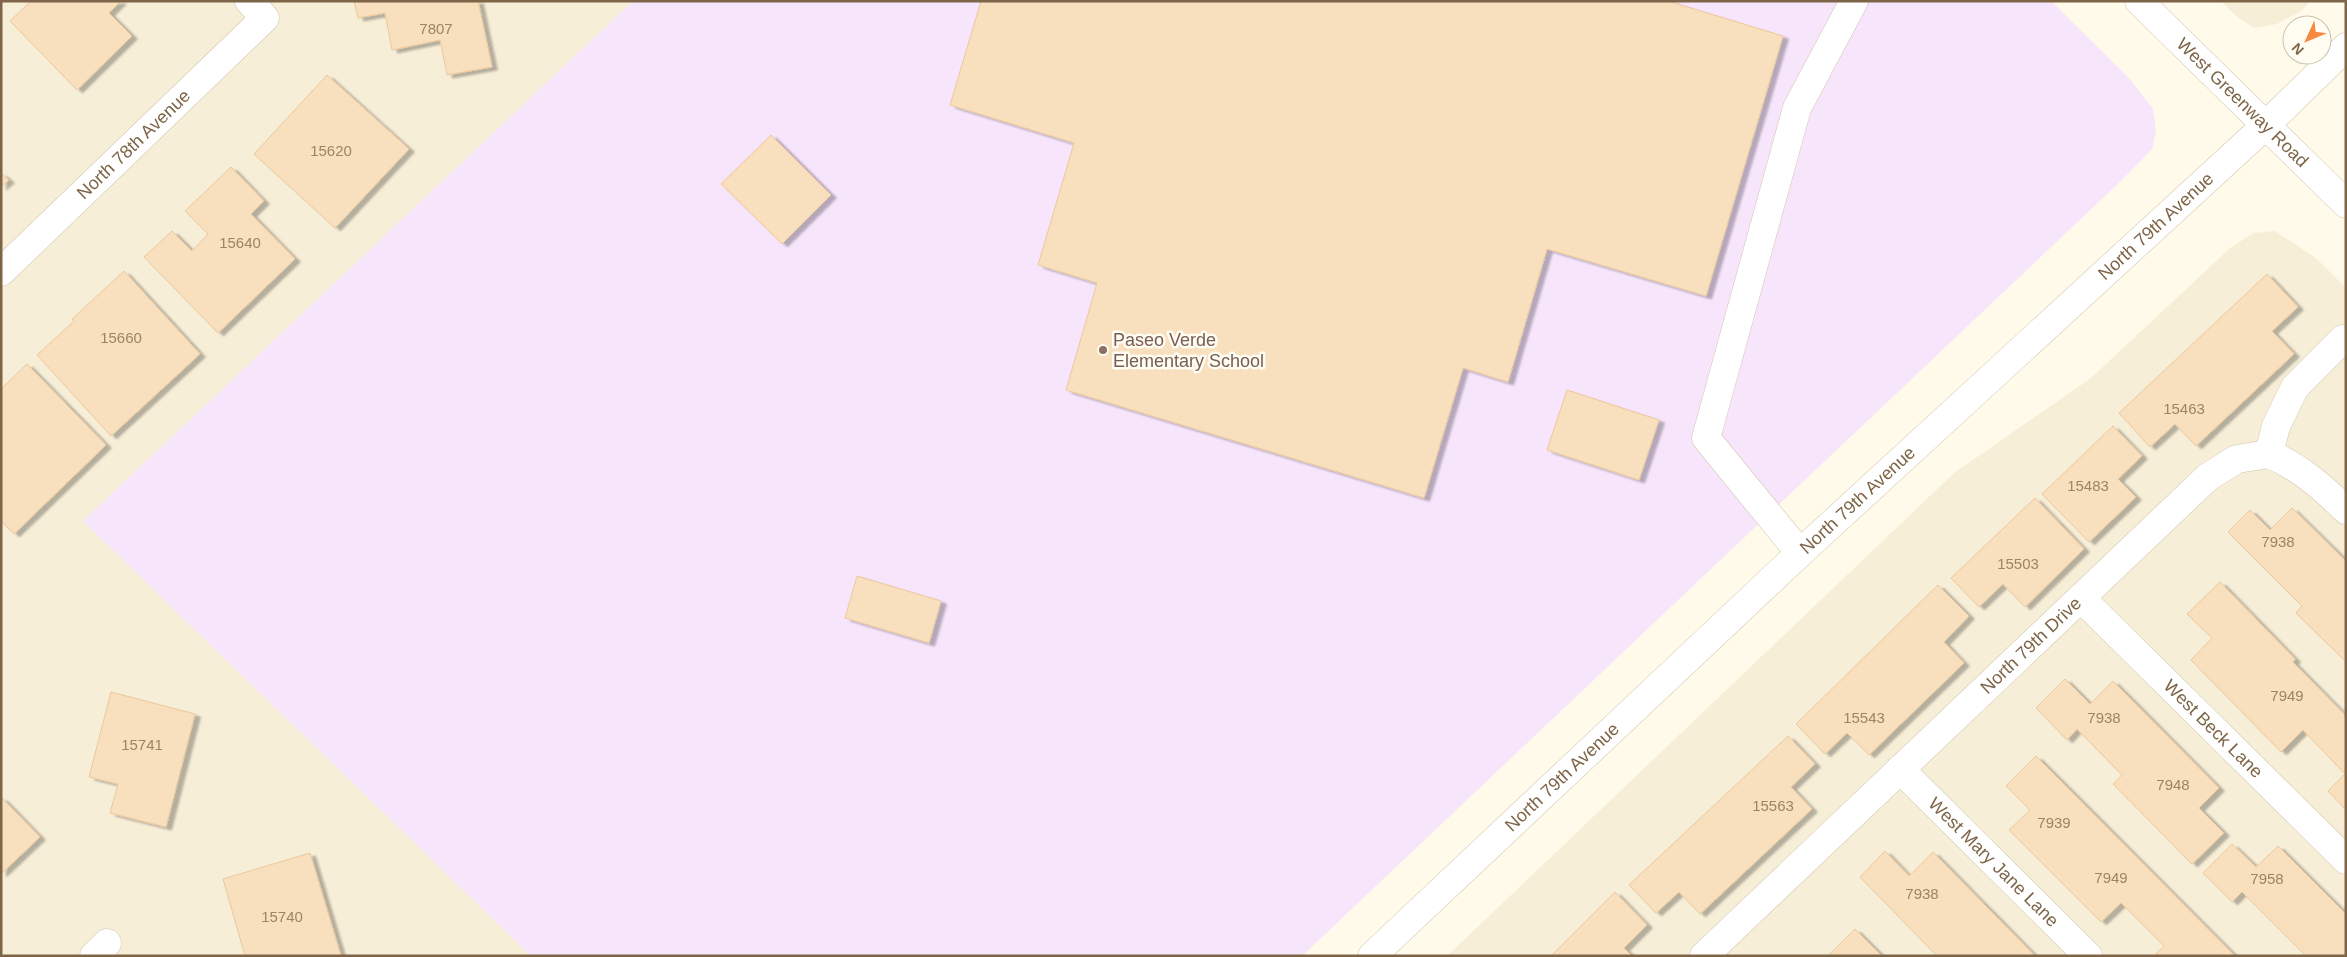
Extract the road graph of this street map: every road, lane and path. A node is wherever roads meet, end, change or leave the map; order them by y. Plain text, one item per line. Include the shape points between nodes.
1 (1854, 1) edge
2 (2139, 1) edge
3 (257, 10) edge
4 (2346, 47) edge
5 (2265, 126) junction
6 (2346, 204) edge
7 (1, 272) edge
8 (2343, 339) dead end
9 (2269, 454) junction
10 (2346, 510) edge
11 (1800, 553) junction
12 (2081, 598) junction
13 (1900, 769) junction
14 (2346, 860) edge
15 (1718, 951) edge
16 (1372, 956) edge
17 (2088, 956) edge

1 - 11 street via 1797,108 1706,438
2 - 5 street, West Greenway Road
3 - 7 street, North 78th Avenue
4 - 5 street, North 79th Avenue
5 - 6 street, West Greenway Road
5 - 11 street, North 79th Avenue
8 - 9 street via 2295,386 2276,426
9 - 10 street via 2288,462 2316,481
9 - 12 street, North 79th Drive via 2236,459 2208,477
11 - 16 street, North 79th Avenue
12 - 13 street, North 79th Drive
12 - 14 street, West Beck Lane
13 - 15 street, North 79th Drive
13 - 17 street, West Mary Jane Lane

